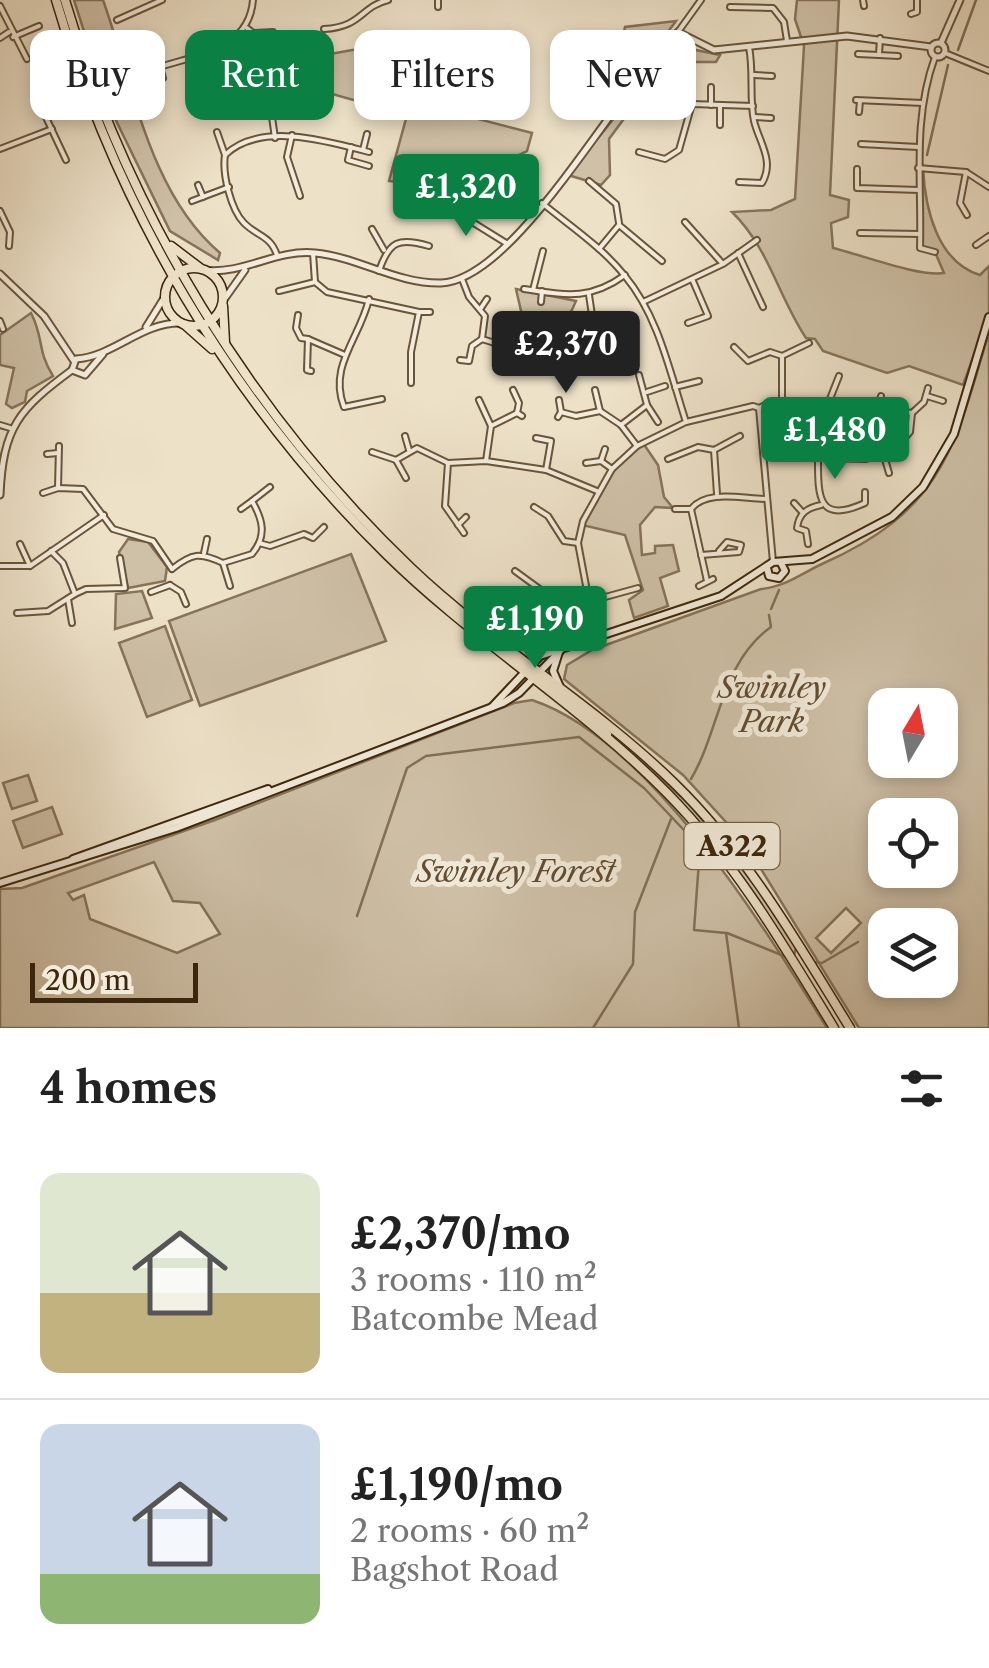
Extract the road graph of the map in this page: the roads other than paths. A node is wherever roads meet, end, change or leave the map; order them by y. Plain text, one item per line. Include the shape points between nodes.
1 (56, 0) edge
2 (65, 0) edge
3 (137, 0) edge
4 (162, 0) edge
5 (254, 0) edge
6 (388, 0) edge
7 (438, 0) edge
8 (775, 0) edge
9 (917, 0) edge
10 (960, 0) edge
11 (699, 1) edge
12 (0, 6) edge
13 (438, 7) dead end
14 (730, 7) dead end
15 (773, 8) junction
16 (142, 10) junction
17 (911, 14) dead end
18 (117, 20) dead end
19 (39, 26) dead end
20 (247, 28) junction
21 (324, 29) dead end
22 (249, 30) edge
23 (679, 30) edge
24 (11, 35) junction
25 (0, 38) edge
26 (880, 38) junction
27 (787, 41) junction
28 (696, 42) edge
29 (941, 43) junction
30 (749, 47) junction
31 (932, 47) junction
32 (944, 53) junction
33 (858, 54) dead end
34 (879, 54) junction
35 (898, 56) dead end
36 (935, 56) junction
37 (27, 59) dead end
38 (165, 65) edge
39 (989, 70) edge
40 (754, 75) junction
41 (772, 76) dead end
42 (711, 87) dead end
43 (923, 103) junction
44 (696, 104) edge
45 (720, 105) junction
46 (711, 106) junction
47 (753, 106) junction
48 (859, 112) dead end
49 (754, 117) junction
50 (771, 118) dead end
51 (48, 120) edge
52 (275, 120) edge
53 (608, 120) edge
54 (687, 120) edge
55 (720, 125) dead end
56 (52, 129) junction
57 (217, 132) dead end
58 (367, 134) dead end
59 (292, 135) junction
60 (274, 138) junction
61 (861, 144) dead end
62 (351, 147) junction
63 (918, 147) junction
64 (0, 149) edge
65 (639, 152) dead end
66 (225, 156) junction
67 (66, 160) dead end
68 (369, 166) dead end
69 (918, 168) junction
70 (857, 169) dead end
71 (292, 171) junction
72 (282, 172) dead end
73 (966, 172) junction
74 (589, 181) dead end
75 (739, 182) dead end
76 (198, 185) dead end
77 (989, 186) edge
78 (228, 188) junction
79 (918, 190) junction
80 (300, 196) dead end
81 (203, 197) junction
82 (192, 201) dead end
83 (542, 203) junction
84 (429, 205) dead end
85 (0, 212) edge
86 (966, 215) dead end
87 (685, 222) dead end
88 (619, 225) junction
89 (372, 229) dead end
90 (860, 233) dead end
91 (920, 234) junction
92 (989, 236) edge
93 (757, 240) dead end
94 (168, 243) junction
95 (508, 245) junction
96 (976, 245) dead end
97 (9, 246) dead end
98 (429, 246) dead end
99 (599, 248) junction
100 (385, 251) junction
101 (935, 252) dead end
102 (313, 253) junction
103 (738, 253) junction
104 (278, 255) junction
105 (544, 255) dead end
106 (163, 261) junction
107 (662, 261) dead end
108 (723, 264) junction
109 (247, 268) junction
110 (203, 270) junction
111 (182, 271) junction
112 (379, 271) junction
113 (0, 274) edge
114 (625, 276) junction
115 (172, 278) junction
116 (462, 279) junction
117 (692, 280) junction
118 (315, 282) junction
119 (524, 289) dead end
120 (533, 290) junction
121 (279, 291) dead end
122 (542, 292) junction
123 (589, 295) junction
124 (164, 297) junction
125 (369, 299) junction
126 (487, 299) dead end
127 (223, 301) junction
128 (541, 302) dead end
129 (642, 302) junction
130 (764, 307) dead end
131 (481, 308) junction
132 (419, 312) junction
133 (430, 312) dead end
134 (298, 314) dead end
135 (989, 317) edge
136 (211, 320) junction
137 (0, 321) edge
138 (633, 322) dead end
139 (183, 324) junction
140 (590, 324) junction
141 (688, 324) dead end
142 (202, 326) junction
143 (146, 327) junction
144 (3, 329) dead end
145 (534, 329) dead end
146 (308, 339) junction
147 (482, 339) junction
148 (225, 342) junction
149 (810, 343) dead end
150 (734, 347) dead end
151 (541, 351) junction
152 (105, 352) junction
153 (217, 352) junction
154 (345, 355) junction
155 (534, 355) dead end
156 (782, 356) junction
157 (84, 358) junction
158 (74, 360) junction
159 (460, 360) dead end
160 (506, 368) dead end
161 (90, 369) junction
162 (72, 370) junction
163 (306, 371) dead end
164 (639, 375) dead end
165 (839, 376) dead end
166 (699, 380) dead end
167 (424, 382) dead end
168 (665, 386) dead end
169 (674, 387) junction
170 (928, 388) dead end
171 (513, 390) dead end
172 (595, 390) dead end
173 (647, 392) junction
174 (881, 396) dead end
175 (927, 396) junction
176 (382, 398) dead end
177 (479, 400) dead end
178 (558, 400) dead end
179 (782, 400) junction
180 (943, 402) dead end
181 (647, 405) junction
182 (759, 408) junction
183 (878, 408) junction
184 (600, 411) junction
185 (912, 413) junction
186 (791, 420) dead end
187 (658, 422) dead end
188 (686, 422) junction
189 (0, 425) edge
190 (621, 425) junction
191 (491, 426) junction
192 (10, 428) junction
193 (405, 436) dead end
194 (740, 436) dead end
195 (536, 438) dead end
196 (904, 439) dead end
197 (59, 446) dead end
198 (637, 446) junction
199 (409, 450) junction
200 (606, 450) dead end
201 (714, 450) junction
202 (372, 452) dead end
203 (58, 453) junction
204 (47, 454) dead end
205 (885, 454) junction
206 (766, 456) junction
207 (794, 456) junction
208 (818, 456) junction
209 (668, 459) dead end
210 (396, 460) junction
211 (486, 461) junction
212 (601, 461) junction
213 (448, 463) junction
214 (586, 463) dead end
215 (312, 468) junction
216 (612, 468) junction
217 (546, 470) junction
218 (889, 473) dead end
219 (406, 478) dead end
220 (58, 488) junction
221 (270, 488) dead end
222 (597, 491) junction
223 (45, 492) dead end
224 (865, 492) dead end
225 (0, 495) edge
226 (717, 496) junction
227 (767, 499) junction
228 (252, 501) junction
229 (794, 503) dead end
230 (823, 505) junction
231 (534, 506) dead end
232 (675, 508) dead end
233 (241, 509) dead end
234 (691, 509) junction
235 (803, 512) junction
236 (104, 515) junction
237 (466, 517) dead end
238 (458, 525) junction
239 (324, 527) dead end
240 (464, 533) dead end
241 (207, 539) dead end
242 (260, 543) junction
243 (578, 543) junction
244 (20, 544) dead end
245 (808, 544) dead end
246 (51, 551) junction
247 (719, 551) dead end
248 (204, 553) junction
249 (701, 554) junction
250 (120, 558) dead end
251 (806, 561) junction
252 (223, 563) junction
253 (773, 564) junction
254 (0, 566) edge
255 (30, 566) junction
256 (172, 568) junction
257 (514, 571) dead end
258 (785, 572) junction
259 (772, 578) junction
260 (624, 584) dead end
261 (170, 585) junction
262 (742, 585) junction
263 (230, 586) dead end
264 (699, 586) dead end
265 (638, 588) dead end
266 (151, 592) dead end
267 (627, 592) junction
268 (75, 594) junction
269 (68, 600) junction
270 (587, 602) junction
271 (186, 604) dead end
272 (17, 613) dead end
273 (72, 623) dead end
274 (562, 649) junction
275 (531, 672) junction
276 (560, 687) junction
277 (0, 884) edge
278 (834, 1028) edge
279 (850, 1028) edge

1 - 106 highway, A322 via 100,126
2 - 94 highway, A322 via 107,120
3 - 16 street
4 - 16 street
5 - 20 street
6 - 21 street via 353,24
7 - 13 street
8 - 15 street
9 - 17 street
10 - 29 street
11 - 23 street
12 - 24 street
14 - 15 street
15 - 27 street
16 - 18 street
19 - 24 street
20 - 22 street
20 - 38 street via 236,40
24 - 25 street
24 - 37 street
26 - 27 street
26 - 31 street
26 - 34 street
27 - 30 street
28 - 30 street
29 - 31 street
29 - 32 street
30 - 40 street
31 - 36 street
32 - 36 street
32 - 39 street
33 - 34 street
34 - 35 street
36 - 43 street
40 - 41 street
40 - 47 street
42 - 46 street
43 - 48 street via 858,100
43 - 63 street
44 - 46 street
45 - 46 street
45 - 47 street
45 - 55 street
47 - 49 street
49 - 50 street
49 - 75 street via 766,148 766,178
51 - 56 street
52 - 60 street
53 - 83 street
54 - 65 street via 679,150 665,159
56 - 64 street
56 - 67 street
57 - 66 street
58 - 62 street via 366,151
59 - 60 street
59 - 62 street
59 - 71 street
60 - 66 street
61 - 63 street
62 - 68 street via 348,160
63 - 69 street
66 - 78 street
69 - 73 street
69 - 79 street
70 - 79 street via 857,188
71 - 72 street
71 - 80 street
73 - 77 street
73 - 86 street via 960,203
74 - 88 street via 616,204
76 - 81 street
78 - 81 street
78 - 104 street via 242,222 270,238
79 - 91 street
81 - 82 street
83 - 95 street
83 - 99 street
84 - 95 street via 440,202
85 - 97 street
87 - 108 street
88 - 99 street
88 - 107 street
89 - 100 street
90 - 91 street
91 - 101 street via 920,248
92 - 96 street
93 - 103 street
94 - 110 highway, A322
94 - 111 highway, A322
95 - 116 street
98 - 100 street via 406,239
99 - 114 street
100 - 112 street
102 - 104 street
102 - 112 street
102 - 118 street
103 - 108 street
103 - 130 street
104 - 109 street
105 - 120 street
106 - 115 highway, A322
106 - 124 highway, A322
108 - 117 street
109 - 110 street
109 - 127 street
110 - 111 highway
110 - 127 highway via 219,283
111 - 115 highway
111 - 136 highway, A322
112 - 116 street via 423,282
113 - 158 street via 44,316
114 - 123 street
114 - 129 street
115 - 124 highway
115 - 142 highway, A322
116 - 131 street
117 - 129 street
117 - 141 street via 708,316
118 - 121 street
118 - 125 street via 327,292
119 - 120 street
120 - 122 street
122 - 123 street
122 - 128 street
123 - 140 street
124 - 139 highway
124 - 143 street
125 - 132 street
125 - 154 street
126 - 131 street
127 - 136 highway
127 - 148 highway
129 - 169 street
131 - 147 street
132 - 133 street
132 - 167 street via 413,382
134 - 146 street via 296,328
135 - 251 main road via 954,434 924,488 865,535
136 - 142 highway
136 - 148 highway, A322
137 - 144 street
138 - 140 street via 606,332
139 - 142 highway
139 - 143 street
139 - 153 highway, A322
140 - 151 street via 572,340
142 - 153 highway, A322
143 - 152 street
145 - 151 street
146 - 154 street
146 - 163 street
147 - 159 street via 468,362
147 - 160 street via 498,344
148 - 215 highway, A322
149 - 156 street
150 - 156 street via 748,362 770,352
151 - 155 street
152 - 157 street
152 - 161 street
153 - 215 highway, A322
154 - 176 street via 337,374 344,407
156 - 179 street
157 - 158 street
157 - 161 street
158 - 162 street
161 - 162 street via 82,376
162 - 192 street
164 - 173 street
165 - 179 street via 826,410
166 - 169 street
168 - 173 street
169 - 188 street
170 - 175 street
171 - 191 street via 519,415
172 - 184 street
173 - 181 street
174 - 183 street
175 - 180 street
175 - 185 street
177 - 191 street
178 - 184 street via 559,415
179 - 182 street
181 - 187 street
181 - 190 street
182 - 188 street
182 - 206 street
183 - 185 street
183 - 205 street via 876,434
184 - 190 street
185 - 196 street
186 - 207 street
188 - 198 street
189 - 192 street
190 - 198 street
191 - 211 street
192 - 225 street
193 - 199 street
194 - 201 street
195 - 217 street via 551,441
197 - 203 street
198 - 216 street
199 - 210 street
199 - 213 street
200 - 212 street
201 - 209 street via 698,447
201 - 226 street
202 - 210 street
203 - 204 street
203 - 220 street
205 - 208 street via 865,460
205 - 218 street
206 - 207 street
206 - 227 street
207 - 208 street
208 - 230 street
210 - 219 street
211 - 213 street
211 - 217 street
212 - 214 street
212 - 216 street
213 - 238 street via 445,506
215 - 275 highway, A322
215 - 275 highway, A322 via 405,572
216 - 222 street
217 - 222 street
220 - 223 street
220 - 236 street via 83,489
221 - 228 street
222 - 243 street
224 - 230 street via 865,503 850,510
226 - 227 street
226 - 234 street
227 - 253 street
228 - 233 street
228 - 242 street via 262,517
229 - 235 street
230 - 235 street
231 - 243 street via 564,541
232 - 234 street
234 - 249 street
235 - 245 street via 797,528 806,531
236 - 246 street
236 - 256 street via 122,534 153,541
237 - 238 street
238 - 240 street
239 - 242 street via 313,538
241 - 248 street
242 - 252 street via 252,554
243 - 270 street
244 - 255 street
246 - 255 street
246 - 268 street
247 - 249 street
248 - 252 street
248 - 256 street
249 - 264 street via 710,580
250 - 268 street via 125,588
251 - 253 main road
251 - 258 main road
252 - 263 street
253 - 258 main road
253 - 259 main road
253 - 262 main road
254 - 255 street
256 - 261 street
257 - 270 street via 563,606
258 - 259 main road
259 - 262 main road
260 - 267 street
261 - 266 street
261 - 271 street
262 - 274 main road
265 - 267 street
267 - 270 street
268 - 269 street
269 - 272 street via 38,613
269 - 273 street
274 - 275 main road
274 - 276 main road via 553,670
275 - 276 highway, A322
275 - 277 main road via 510,700
275 - 278 highway, A322 via 668,794 745,886
276 - 279 highway, A322 via 677,785 732,847

